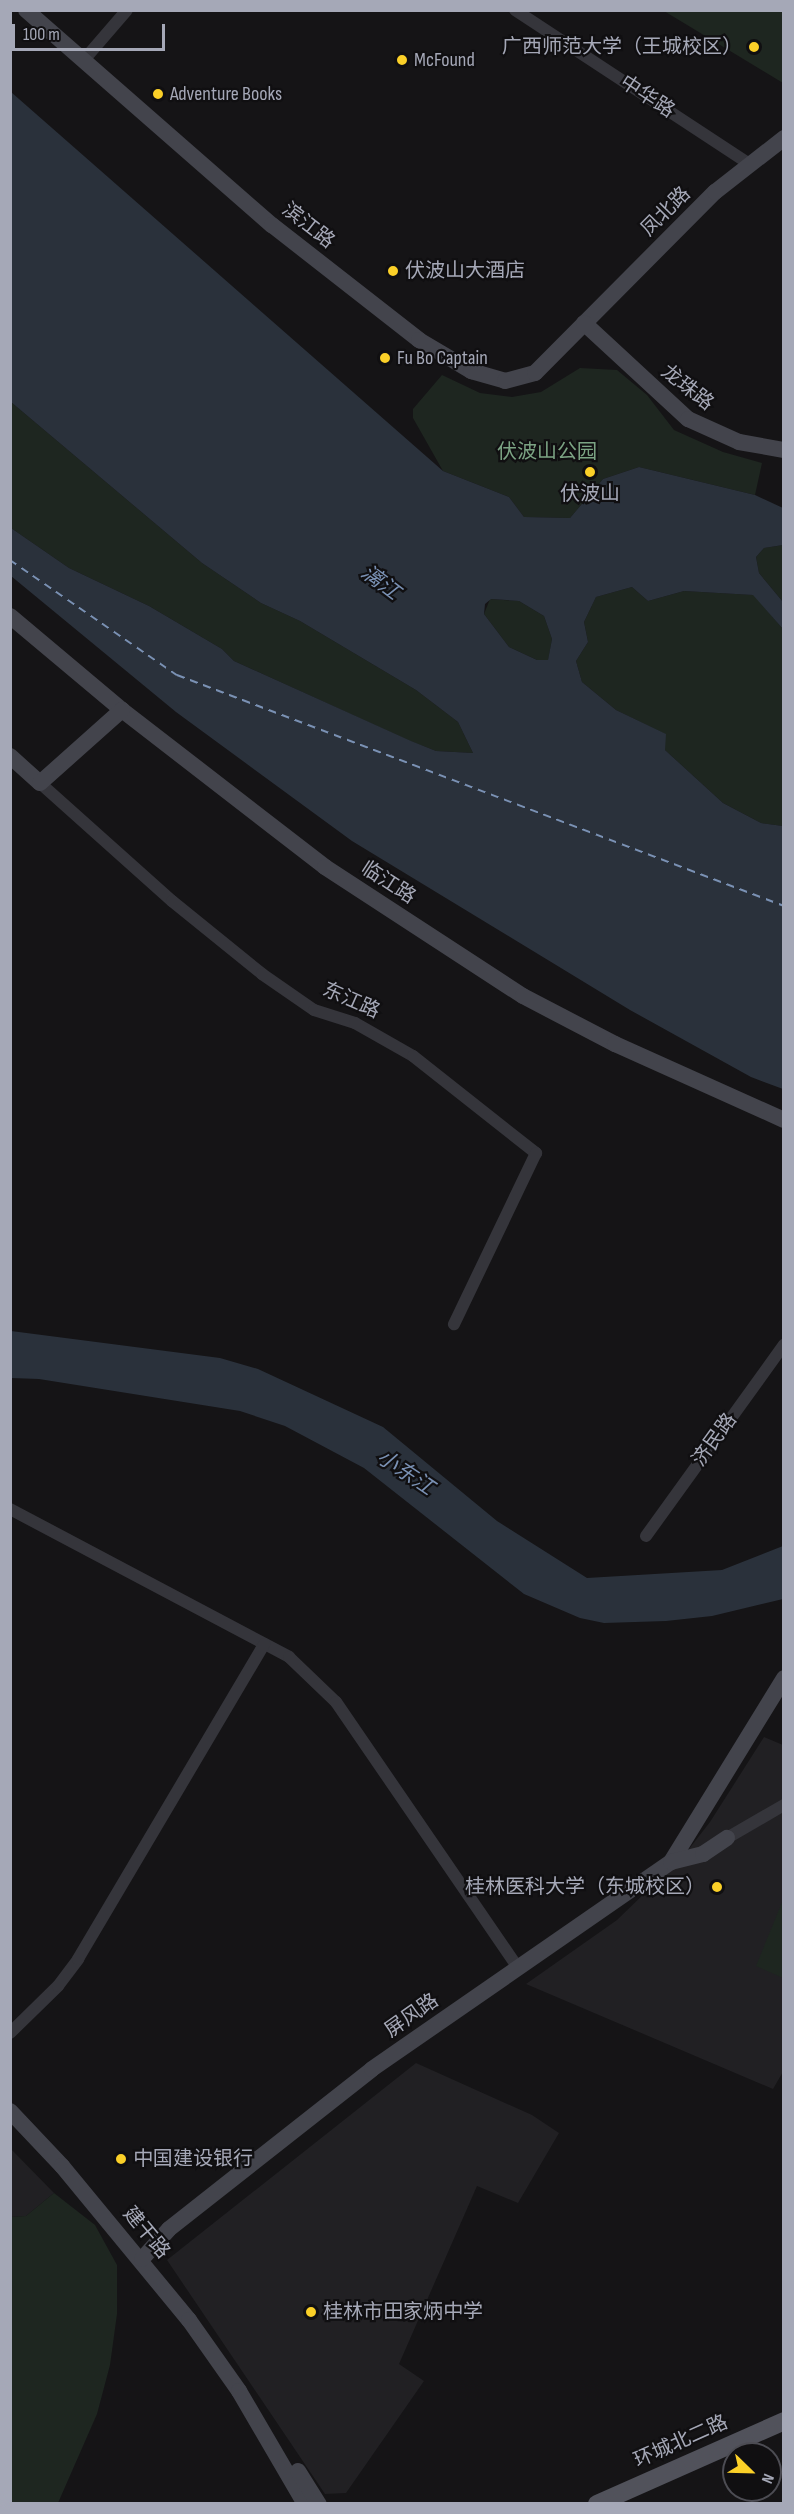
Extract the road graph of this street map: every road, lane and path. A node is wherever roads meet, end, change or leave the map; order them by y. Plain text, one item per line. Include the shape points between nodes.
1 (26, 10) edge
2 (127, 10) edge
3 (515, 10) edge
4 (84, 61) junction
5 (783, 138) edge
6 (750, 164) junction
7 (584, 323) junction
8 (783, 450) edge
9 (10, 616) edge
10 (122, 711) junction
11 (10, 756) edge
12 (40, 783) junction
13 (783, 1120) edge
14 (454, 1324) dead end
15 (783, 1345) edge
16 (10, 1509) edge
17 (646, 1536) dead end
18 (264, 1644) junction
19 (783, 1678) edge
20 (783, 1805) edge
21 (727, 1838) joint
22 (671, 1862) junction
23 (518, 1968) junction
24 (10, 2033) edge
25 (10, 2111) edge
26 (142, 2259) junction
27 (238, 2391) junction
28 (783, 2421) edge
29 (783, 2433) edge
30 (764, 2442) edge
31 (722, 2461) edge
32 (305, 2504) edge
33 (319, 2504) edge
34 (597, 2504) edge
35 (625, 2504) edge

1 - 4 street, 滨江路
2 - 4 street
3 - 6 street, 中华路
4 - 7 street, 滨江路 via 272,225 419,340 471,372 496,380 519,380 535,373
5 - 6 street, 凤北路
6 - 7 street, 凤北路 via 715,192
7 - 8 street, 龙珠路 via 688,419 739,442
9 - 10 street, 临江路
10 - 12 street
10 - 13 street, 临江路 via 325,867 523,996 615,1044
11 - 12 street, 东江路
12 - 14 street, 东江路 via 172,901 262,974 314,1010 355,1023 413,1056 536,1153
15 - 17 street, 济民路
16 - 18 street
18 - 23 street via 289,1657 336,1702
18 - 24 street via 78,1959 58,1986
19 - 22 street
20 - 21 street
21 - 22 street, 屏风路 via 703,1854
22 - 23 street, 屏风路
23 - 26 street, 屏风路 via 372,2069 169,2229
25 - 26 street, 建干路
26 - 27 street, 建干路
27 - 32 street, 建干路
27 - 33 street, 建干路 via 260,2413
28 - 34 main road, 环城北二路
29 - 30 main road, 环城北二路
31 - 35 main road, 环城北二路

